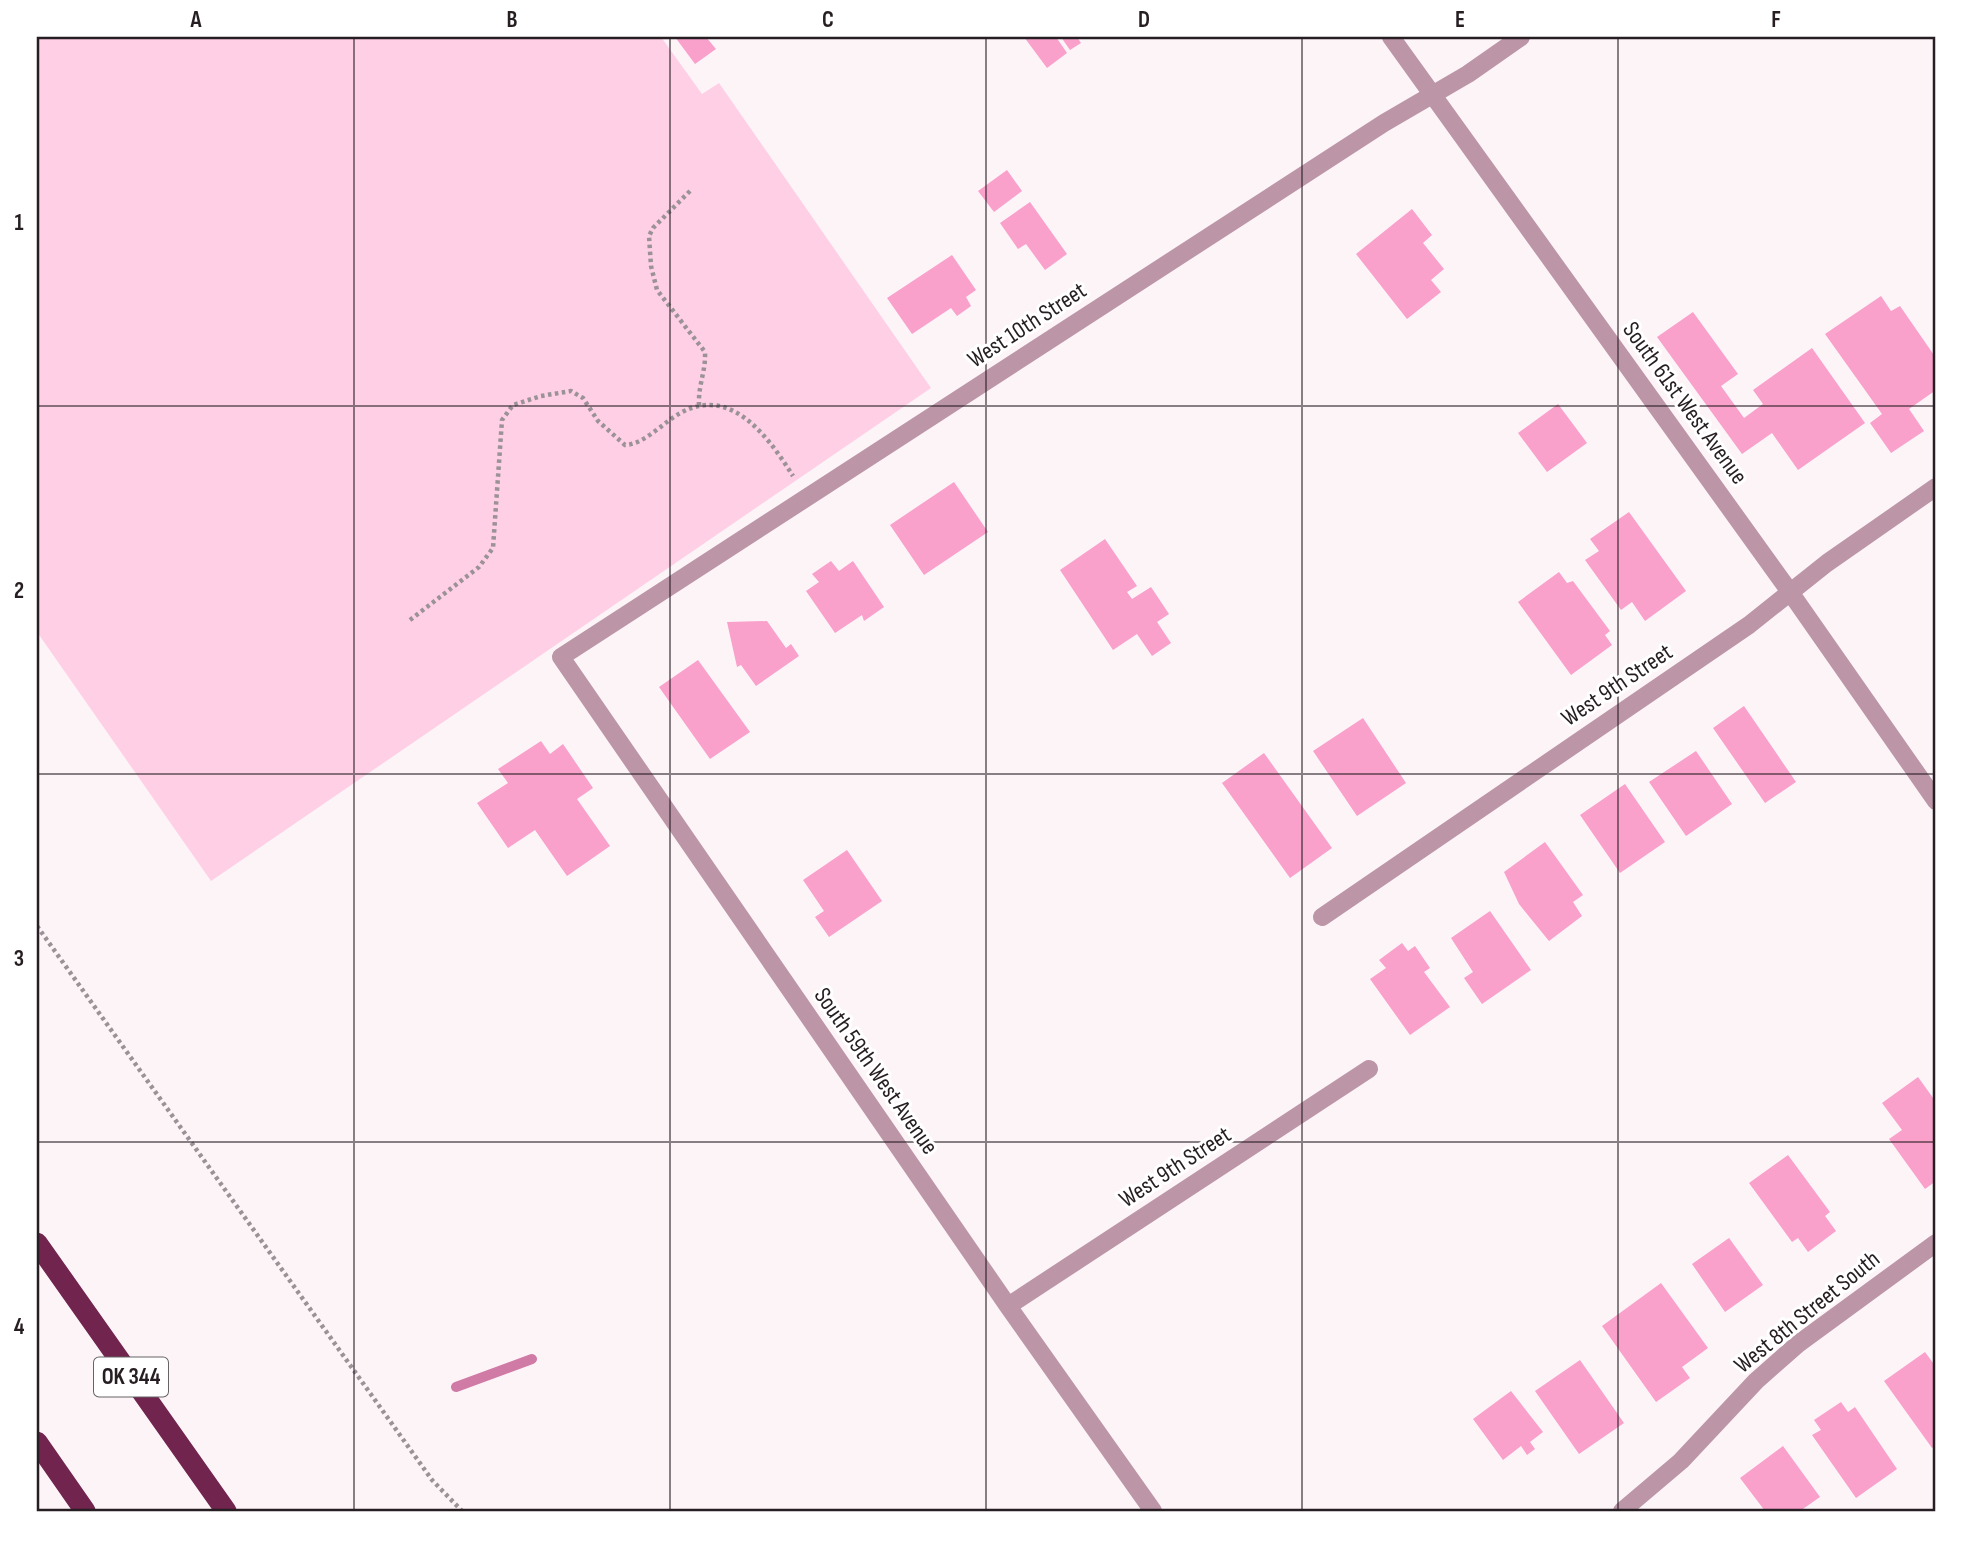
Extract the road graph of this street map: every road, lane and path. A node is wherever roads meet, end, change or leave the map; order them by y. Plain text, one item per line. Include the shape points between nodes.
1 (1391, 37) edge
2 (1521, 37) edge
3 (1433, 95) junction
4 (690, 191) dead end
5 (699, 405) junction
6 (1936, 487) edge
7 (807, 498) junction
8 (1790, 592) junction
9 (411, 620) dead end
10 (561, 657) joint
11 (1936, 801) edge
12 (1322, 917) dead end
13 (37, 926) edge
14 (1369, 1069) dead end
15 (37, 1243) edge
16 (1936, 1243) edge
17 (1008, 1306) junction
18 (37, 1442) edge
19 (85, 1511) edge
20 (226, 1511) edge
21 (462, 1511) edge
22 (1153, 1511) edge
23 (1622, 1511) edge

1 - 3 street, South 61st West Avenue
2 - 3 street, West 10th Street
3 - 7 street, West 10th Street
3 - 8 street, South 61st West Avenue
4 - 5 path via 653,228 649,250 657,290 705,352
5 - 7 path via 721,406 752,423 772,443
5 - 9 path via 682,411 635,445 625,445 598,421 583,398 571,391 513,405 502,420 493,548 479,567
6 - 8 street, West 9th Street
7 - 10 street, West 10th Street
8 - 11 street, South 61st West Avenue
8 - 12 street, West 9th Street via 1749,625
10 - 17 street, South 59th West Avenue
13 - 21 path via 432,1480
14 - 17 street, West 9th Street
15 - 20 highway, OK 344
16 - 23 street, West 8th Street South via 1798,1344 1756,1381 1681,1461
17 - 22 street, South 59th West Avenue
18 - 19 highway

